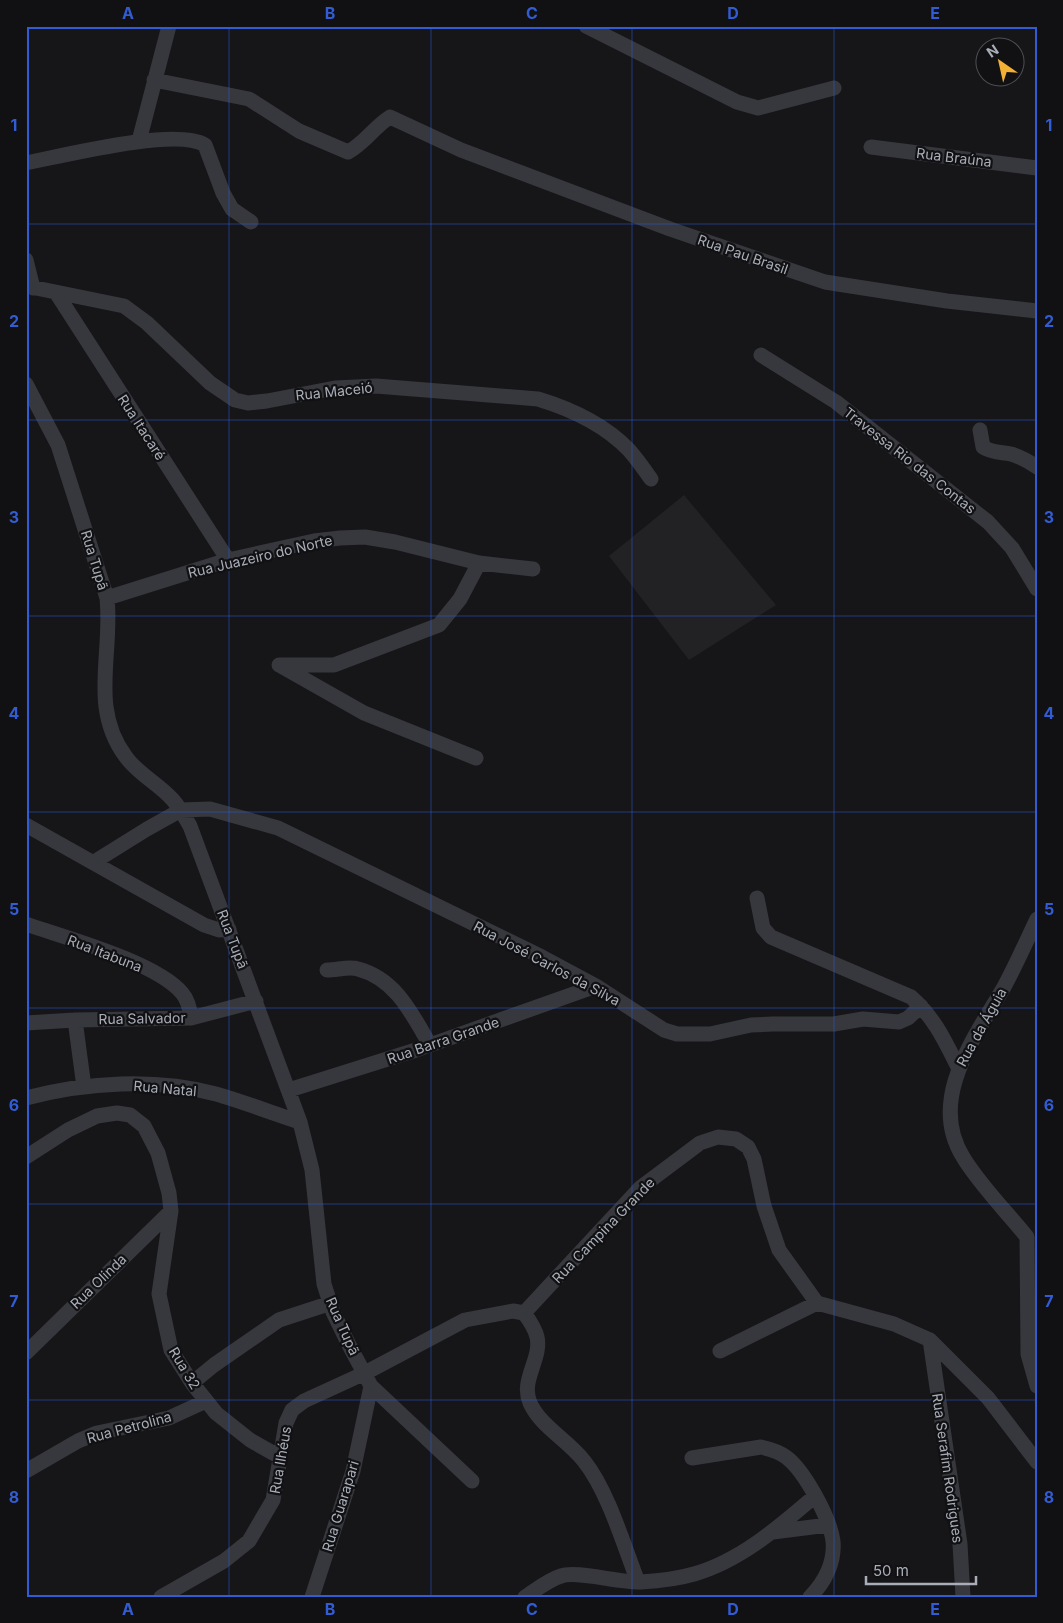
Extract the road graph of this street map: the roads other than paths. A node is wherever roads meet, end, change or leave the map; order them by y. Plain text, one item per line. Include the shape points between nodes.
1 (168, 26) edge
2 (586, 26) edge
3 (154, 80) junction
4 (834, 88) dead end
5 (139, 142) junction
6 (871, 147) dead end
7 (26, 163) edge
8 (1037, 168) edge
9 (251, 222) dead end
10 (26, 260) edge
11 (29, 287) edge
12 (57, 294) junction
13 (1037, 311) edge
14 (762, 355) dead end
15 (26, 384) edge
16 (980, 430) dead end
17 (1037, 467) edge
18 (651, 479) dead end
19 (228, 560) junction
20 (479, 563) junction
21 (533, 570) dead end
22 (1037, 589) edge
23 (107, 598) junction
24 (476, 758) dead end
25 (181, 810) junction
26 (26, 825) edge
27 (94, 862) junction
28 (757, 898) dead end
29 (1037, 919) edge
30 (26, 924) edge
31 (229, 929) junction
32 (328, 970) dead end
33 (596, 986) junction
34 (256, 1001) junction
35 (921, 1006) junction
36 (191, 1018) junction
37 (75, 1020) junction
38 (26, 1023) edge
39 (430, 1045) junction
40 (958, 1067) junction
41 (84, 1087) junction
42 (289, 1090) junction
43 (26, 1098) edge
44 (300, 1122) junction
45 (26, 1157) edge
46 (171, 1211) junction
47 (1032, 1236) edge
48 (331, 1303) junction
49 (817, 1303) junction
50 (524, 1313) junction
51 (930, 1340) junction
52 (720, 1351) dead end
53 (26, 1352) edge
54 (368, 1379) junction
55 (192, 1383) junction
56 (1037, 1386) edge
57 (206, 1401) junction
58 (280, 1458) junction
59 (692, 1458) dead end
60 (1037, 1462) edge
61 (26, 1470) edge
62 (472, 1481) dead end
63 (815, 1496) junction
64 (828, 1525) junction
65 (773, 1532) junction
66 (638, 1582) junction
67 (161, 1597) edge
68 (312, 1597) edge
69 (525, 1597) edge
70 (810, 1597) edge
71 (963, 1597) edge

1 - 3 street
2 - 4 street via 738,102 758,108
3 - 5 street
3 - 13 street, Rua Pau Brasil via 249,99 299,131 348,152 362,144 390,117 461,150 670,229 825,282 947,302
5 - 7 street
5 - 9 street via 189,140 205,145 232,209
6 - 8 street, Rua Braúna
10 - 11 street
11 - 12 street, Rua Maceió
12 - 18 street, Rua Maceió via 124,306 136,313 210,383 235,400 248,403 335,388 376,386 538,400 561,406 610,434 630,451
12 - 19 street, Rua Itacaré
14 - 22 street, Travessa Rio das Contas via 836,402 988,522 1012,548
15 - 23 street, Rua Tupã via 58,445
16 - 17 street via 983,447 1025,459
19 - 20 street, Rua Juazeiro do Norte via 314,541 365,537
19 - 23 street, Rua Juazeiro do Norte
20 - 21 street, Rua Juazeiro do Norte
20 - 24 street via 460,599 439,626 334,665 279,665 364,713
23 - 25 street, Rua Tupã via 110,623 104,704 109,727 127,758
25 - 27 street
25 - 31 street, Rua Tupã
25 - 33 street, Rua José Carlos da Silva via 210,809 278,828
26 - 27 street
27 - 31 street via 204,925 219,930
28 - 35 street via 763,928 771,937 911,997
29 - 40 street, Rua da Águia via 1015,966
30 - 36 street, Rua Itabuna via 112,953 144,968 182,993 189,1005
31 - 34 street, Rua Tupã
32 - 39 street via 357,968 383,981 399,993
33 - 35 street, Rua José Carlos da Silva via 664,1030 690,1036 773,1024 834,1024 862,1018 899,1022
33 - 39 street, Rua Barra Grande
34 - 36 street, Rua Salvador
34 - 42 street, Rua Tupã
35 - 40 street via 943,1035
36 - 37 street, Rua Salvador
37 - 38 street, Rua Salvador
37 - 41 street
39 - 42 street, Rua Barra Grande
40 - 47 street, Rua da Águia via 950,1098 951,1128 962,1157
41 - 43 street, Rua Natal
41 - 44 street, Rua Natal via 141,1084 176,1087 215,1094
42 - 44 street, Rua Tupã
44 - 48 street, Rua Tupã via 312,1170 320,1256
45 - 46 street, Rua 32 via 97,1116 130,1115 144,1126 158,1153
46 - 53 street, Rua Olinda
46 - 55 street, Rua 32 via 159,1294 171,1350
47 - 56 street via 1028,1354
48 - 54 street, Rua Tupã
48 - 55 street via 278,1320
49 - 50 street, Rua Campina Grande via 780,1250 748,1146 736,1139 718,1137 700,1143 640,1188
49 - 51 street via 894,1324
49 - 52 street
50 - 54 street, Rua Ilhéus via 513,1311 465,1320
50 - 66 street via 538,1338 527,1385 531,1406 586,1462
51 - 60 street via 988,1398
51 - 71 street, Rua Serafim Rodrigues via 960,1544
54 - 58 street, Rua Ilhéus via 304,1401 292,1410 286,1423
54 - 62 street, Rua Tupã
54 - 68 street, Rua Guarapari via 353,1471
55 - 57 street, Rua 32
57 - 58 street, Rua 32 via 250,1440
57 - 61 street, Rua Petrolina via 169,1418 126,1426 78,1441
58 - 67 street, Rua Ilhéus via 273,1500 249,1541 224,1561
59 - 63 street via 761,1447 772,1449 787,1458 800,1472
63 - 64 street
63 - 65 street
64 - 65 street
64 - 70 street via 833,1541 832,1558 827,1576
65 - 66 street via 694,1574
66 - 69 street via 562,1575

